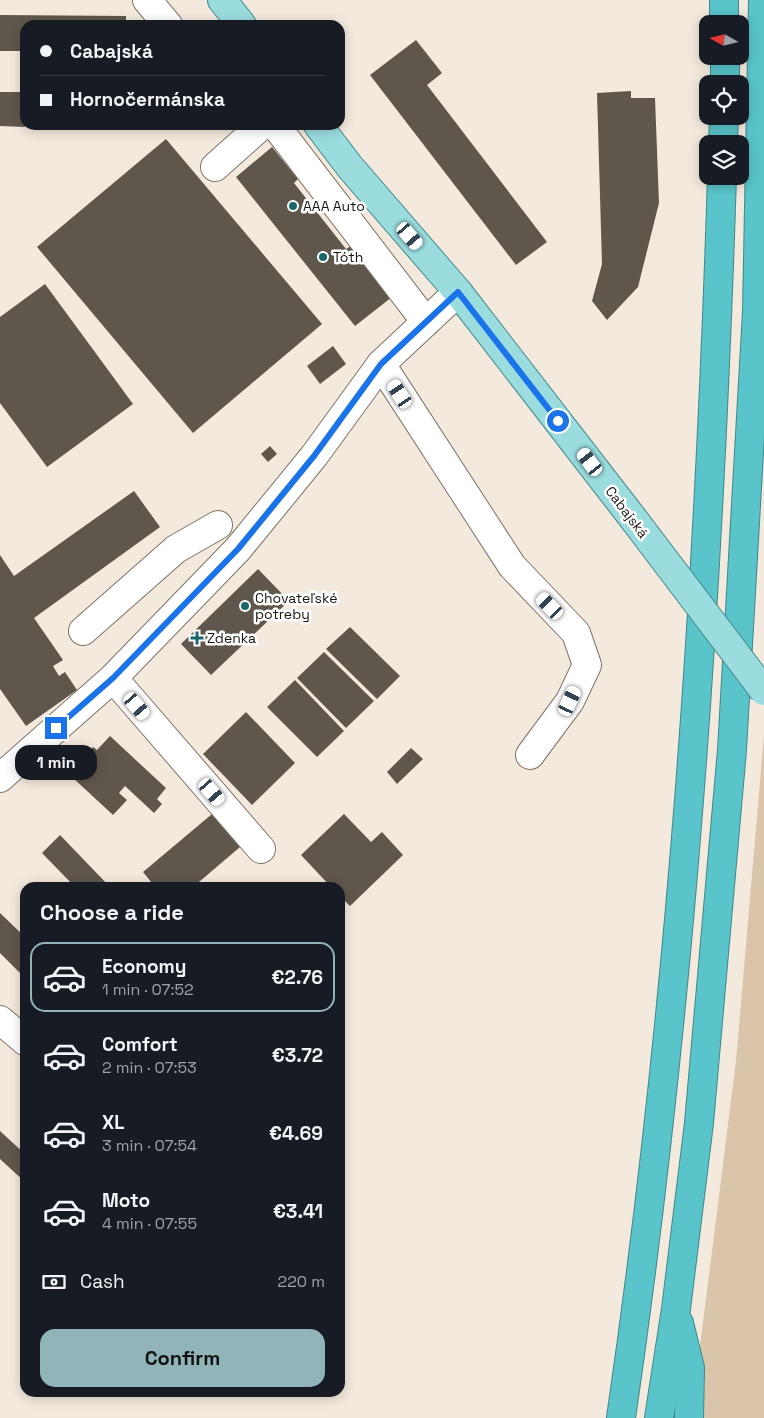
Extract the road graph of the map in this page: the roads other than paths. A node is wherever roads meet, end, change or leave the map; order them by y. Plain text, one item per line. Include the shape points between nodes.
1 (147, 0) edge
2 (222, 0) edge
3 (724, 0) edge
4 (763, 0) edge
5 (724, 15) edge
6 (164, 20) edge
7 (238, 20) edge
8 (256, 130) edge
9 (279, 130) edge
10 (322, 130) edge
11 (215, 167) dead end
12 (722, 185) edge
13 (458, 292) junction
14 (426, 322) junction
15 (381, 364) junction
16 (218, 525) dead end
17 (83, 631) dead end
18 (113, 678) junction
19 (764, 691) edge
20 (530, 755) dead end
21 (0, 778) edge
22 (261, 849) dead end
23 (0, 1020) edge
24 (20, 1037) edge
25 (676, 1309) junction
26 (621, 1418) edge
27 (659, 1418) edge
28 (689, 1418) edge

1 - 6 street
2 - 7 main road
3 - 5 highway
4 - 25 highway via 757,312 732,750 700,1123
8 - 11 street
9 - 14 street
10 - 13 main road, Cabajská
12 - 26 highway via 706,542 682,891 660,1111
13 - 14 street
13 - 19 main road, Cabajská, bridge
14 - 15 street
15 - 18 street via 314,456 238,549
15 - 20 street via 512,566 576,633 587,665 570,701
16 - 17 street via 176,549
18 - 21 street
18 - 22 street
23 - 24 street
25 - 27 highway
25 - 28 highway via 690,1368

